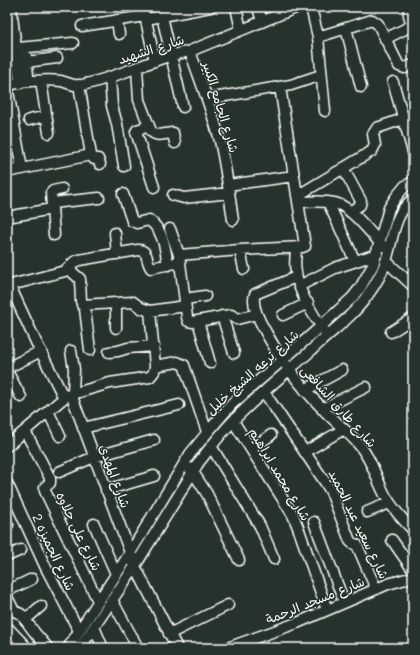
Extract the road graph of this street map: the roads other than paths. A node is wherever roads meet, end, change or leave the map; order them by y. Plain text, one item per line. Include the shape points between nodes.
1 (10, 7) edge
2 (210, 7) edge
3 (236, 7) edge
4 (258, 7) edge
5 (298, 7) edge
6 (311, 7) edge
7 (410, 7) edge
8 (145, 14) edge
9 (162, 16) junction
10 (116, 20) junction
11 (262, 22) junction
12 (413, 25) edge
13 (82, 26) dead end
14 (346, 28) junction
15 (241, 30) junction
16 (119, 34) dead end
17 (318, 37) junction
18 (385, 39) junction
19 (73, 44) dead end
20 (16, 48) edge
21 (190, 51) junction
22 (171, 55) junction
23 (57, 58) dead end
24 (155, 61) junction
25 (26, 62) junction
26 (413, 65) edge
27 (137, 68) junction
28 (28, 75) dead end
29 (321, 75) junction
30 (110, 77) junction
31 (41, 81) junction
32 (393, 82) dead end
33 (20, 83) junction
34 (79, 85) junction
35 (7, 86) edge
36 (361, 86) dead end
37 (280, 87) junction
38 (207, 99) junction
39 (183, 107) dead end
40 (325, 111) dead end
41 (46, 116) junction
42 (29, 120) dead end
43 (407, 122) edge
44 (11, 123) edge
45 (149, 126) junction
46 (49, 133) dead end
47 (175, 143) dead end
48 (413, 152) edge
49 (91, 156) junction
50 (100, 164) dead end
51 (124, 166) dead end
52 (343, 168) junction
53 (22, 169) junction
54 (7, 172) edge
55 (294, 176) junction
56 (413, 182) edge
57 (154, 187) dead end
58 (62, 188) dead end
59 (229, 189) junction
60 (124, 194) dead end
61 (173, 195) dead end
62 (100, 198) dead end
63 (298, 199) junction
64 (413, 199) edge
65 (328, 202) junction
66 (52, 206) junction
67 (350, 212) junction
68 (7, 217) edge
69 (233, 220) dead end
70 (170, 229) dead end
71 (115, 233) dead end
72 (54, 235) dead end
73 (380, 242) junction
74 (301, 246) junction
75 (240, 250) junction
76 (388, 250) junction
77 (117, 254) junction
78 (377, 254) junction
79 (180, 259) junction
80 (355, 261) junction
81 (386, 262) junction
82 (168, 265) junction
83 (70, 267) junction
84 (244, 269) dead end
85 (298, 282) junction
86 (412, 285) edge
87 (8, 286) edge
88 (205, 296) dead end
89 (185, 302) junction
90 (116, 303) junction
91 (308, 303) junction
92 (82, 305) junction
93 (150, 311) junction
94 (257, 314) junction
95 (283, 315) dead end
96 (222, 316) junction
97 (413, 318) edge
98 (198, 320) junction
99 (321, 326) junction
100 (116, 328) dead end
101 (391, 332) dead end
102 (328, 335) junction
103 (154, 346) junction
104 (90, 350) dead end
105 (40, 351) junction
106 (70, 351) dead end
107 (109, 352) dead end
108 (234, 353) dead end
109 (283, 361) junction
110 (210, 363) dead end
111 (155, 366) junction
112 (7, 370) edge
113 (290, 370) junction
114 (342, 370) dead end
115 (366, 387) dead end
116 (305, 390) junction
117 (264, 392) junction
118 (69, 395) junction
119 (21, 397) dead end
120 (179, 405) dead end
121 (322, 409) junction
122 (48, 411) junction
123 (233, 421) junction
124 (83, 428) junction
125 (344, 429) junction
126 (25, 431) junction
127 (207, 432) junction
128 (271, 435) dead end
129 (60, 436) dead end
130 (154, 440) dead end
131 (7, 446) edge
132 (211, 446) junction
133 (251, 449) junction
134 (305, 452) junction
135 (94, 457) junction
136 (184, 464) junction
137 (59, 472) dead end
138 (193, 472) junction
139 (154, 476) dead end
140 (8, 487) edge
141 (106, 490) junction
142 (389, 502) junction
143 (367, 512) dead end
144 (314, 522) dead end
145 (94, 524) dead end
146 (413, 530) edge
147 (392, 540) dead end
148 (21, 550) dead end
149 (130, 553) junction
150 (7, 556) edge
151 (274, 559) dead end
152 (239, 560) dead end
153 (134, 566) junction
154 (413, 570) edge
155 (116, 574) junction
156 (413, 576) edge
157 (32, 579) dead end
158 (376, 589) junction
159 (7, 591) edge
160 (7, 597) edge
161 (112, 600) junction
162 (98, 601) junction
163 (344, 602) junction
164 (228, 605) dead end
165 (41, 606) dead end
166 (327, 610) junction
167 (25, 620) junction
168 (7, 627) edge
169 (94, 627) junction
170 (79, 631) junction
171 (169, 634) junction
172 (27, 648) edge
173 (48, 648) edge
174 (68, 648) edge
175 (80, 648) edge
176 (103, 648) edge
177 (138, 648) edge
178 (177, 648) edge
179 (227, 648) edge

1 - 20 street
2 - 9 street
3 - 15 street
4 - 11 street
5 - 11 street, شارع الشهيد
6 - 17 street
7 - 12 street via 408,11
8 - 9 street
8 - 10 street
8 - 24 street
9 - 22 street
10 - 13 street
10 - 16 street
11 - 15 street, شارع الشهيد
12 - 18 street
14 - 17 street
14 - 18 street via 372,20 378,24
14 - 36 street
15 - 21 street, شارع الشهيد
17 - 29 street
18 - 26 street via 400,66 405,68
19 - 20 street
20 - 25 street
20 - 33 street
21 - 22 street, شارع الشهيد
21 - 38 street, شارع الجامع الكبير
22 - 24 street, شارع الشهيد
22 - 39 street
23 - 25 street
24 - 27 street, شارع الشهيد
25 - 28 street
27 - 30 street, شارع الشهيد
27 - 45 street via 139,100
29 - 37 street
29 - 40 street
30 - 34 street, شارع الشهيد
30 - 51 street via 111,101
31 - 33 street, شارع الشهيد
31 - 34 street, شارع الشهيد via 62,81
31 - 41 street
32 - 43 street
33 - 35 street, شارع الشهيد
34 - 49 street
35 - 44 street
37 - 38 street
37 - 55 street
38 - 59 street, شارع الجامع الكبير via 220,142
41 - 42 street
41 - 46 street
43 - 48 street
43 - 52 street via 375,130 374,149
44 - 53 street
45 - 47 street via 155,135 173,134
45 - 57 street via 136,132
49 - 50 street via 98,159
49 - 53 street
52 - 63 street
52 - 67 street via 361,201 360,205
53 - 54 street
55 - 59 street
55 - 63 street
56 - 73 street, شارع ترعه الشيخ خليل via 405,186 389,208
58 - 66 street via 51,192
59 - 61 street via 184,198
59 - 69 street, شارع الجامع الكبير
60 - 82 street via 132,221 137,223 149,220 159,232
62 - 66 street
63 - 65 street
63 - 74 street
64 - 76 street, شارع ترعه الشيخ خليل via 405,206 397,221
65 - 67 street via 341,205
65 - 80 street
66 - 68 street
66 - 72 street
67 - 73 street
70 - 79 street
71 - 77 street
73 - 76 street
73 - 78 street, شارع ترعه الشيخ خليل
74 - 75 street
74 - 85 street via 295,268
75 - 79 street
75 - 84 street
76 - 81 street, شارع ترعه الشيخ خليل
77 - 82 street via 142,250 150,267
77 - 83 street via 79,260
78 - 80 street
78 - 99 street, شارع ترعه الشيخ خليل via 368,277 360,288
79 - 82 street
79 - 89 street
80 - 85 street
81 - 86 street
81 - 102 street, شارع ترعه الشيخ خليل via 367,297
83 - 87 street via 65,271
83 - 92 street via 80,279
85 - 91 street
85 - 94 street via 255,294
87 - 105 street, شارع المهدى
88 - 89 street
89 - 93 street
89 - 98 street via 188,321
90 - 92 street
90 - 93 street via 135,302 141,308
90 - 100 street
91 - 95 street
91 - 99 street
92 - 104 street via 85,309
93 - 103 street
94 - 96 street via 237,319 232,315
94 - 109 street, شارع طارق الشافعى
96 - 98 street
96 - 108 street
97 - 101 street
98 - 110 street
99 - 102 street
99 - 109 street, شارع ترعه الشيخ خليل
102 - 113 street, شارع ترعه الشيخ خليل
103 - 107 street
103 - 111 street
105 - 112 street
105 - 118 street, شارع المهدى
106 - 118 street via 74,370
109 - 113 street, شارع طارق الشافعى
109 - 127 street, شارع ترعه الشيخ خليل via 232,404
111 - 118 street via 150,377 110,383
111 - 127 street via 177,362 184,365
112 - 119 street
113 - 116 street, شارع طارق الشافعى
113 - 117 street, شارع ترعه الشيخ خليل
114 - 116 street
115 - 121 street
116 - 121 street, شارع طارق الشافعى
117 - 123 street, شارع ترعه الشيخ خليل
117 - 134 street, شارع سعيد عبد الحميد
118 - 122 street
118 - 124 street, شارع المهدى
120 - 124 street
121 - 125 street, شارع طارق الشافعى
122 - 126 street
122 - 129 street
123 - 132 street, شارع ترعه الشيخ خليل
123 - 133 street, شارع محمد ابراهيم
124 - 135 street, شارع المهدى
125 - 134 street
125 - 142 street, شارع طارق الشافعى via 367,455
126 - 131 street
126 - 162 street, شارع على حلاوه via 50,478 51,482 45,487 45,491
127 - 136 street, شارع ترعه الشيخ خليل
128 - 133 street
130 - 135 street
132 - 138 street, شارع ترعه الشيخ خليل
132 - 151 street via 260,526
133 - 166 street, شارع محمد ابراهيم via 292,515
134 - 158 street, شارع سعيد عبد الحميد via 331,492 350,541 357,545
135 - 137 street
135 - 141 street, شارع المهدى
136 - 138 street
136 - 149 street, شارع ترعه الشيخ خليل
138 - 152 street via 207,494
138 - 153 street, شارع ترعه الشيخ خليل
139 - 141 street
140 - 170 street, شارع الجميزه 2
141 - 149 street, شارع المهدى
142 - 143 street
142 - 146 street, شارع طارق الشافعى
144 - 163 street
145 - 155 street
147 - 154 street
148 - 150 street
149 - 153 street, شارع المهدى
149 - 155 street, شارع ترعه الشيخ خليل
153 - 161 street, شارع ترعه الشيخ خليل
153 - 171 street, شارع المهدى
155 - 162 street, شارع ترعه الشيخ خليل
156 - 158 street, شارع مسجد الرحمة
157 - 159 street
158 - 163 street, شارع مسجد الرحمة
160 - 167 street via 14,611 20,613
161 - 169 street, شارع ترعه الشيخ خليل
161 - 177 street
162 - 170 street, شارع ترعه الشيخ خليل
163 - 166 street, شارع مسجد الرحمة
164 - 171 street
165 - 167 street
166 - 179 street, شارع مسجد الرحمة
167 - 173 street
168 - 172 street
169 - 175 street, شارع ترعه الشيخ خليل
169 - 176 street
170 - 174 street, شارع ترعه الشيخ خليل
171 - 178 street, شارع المهدى

